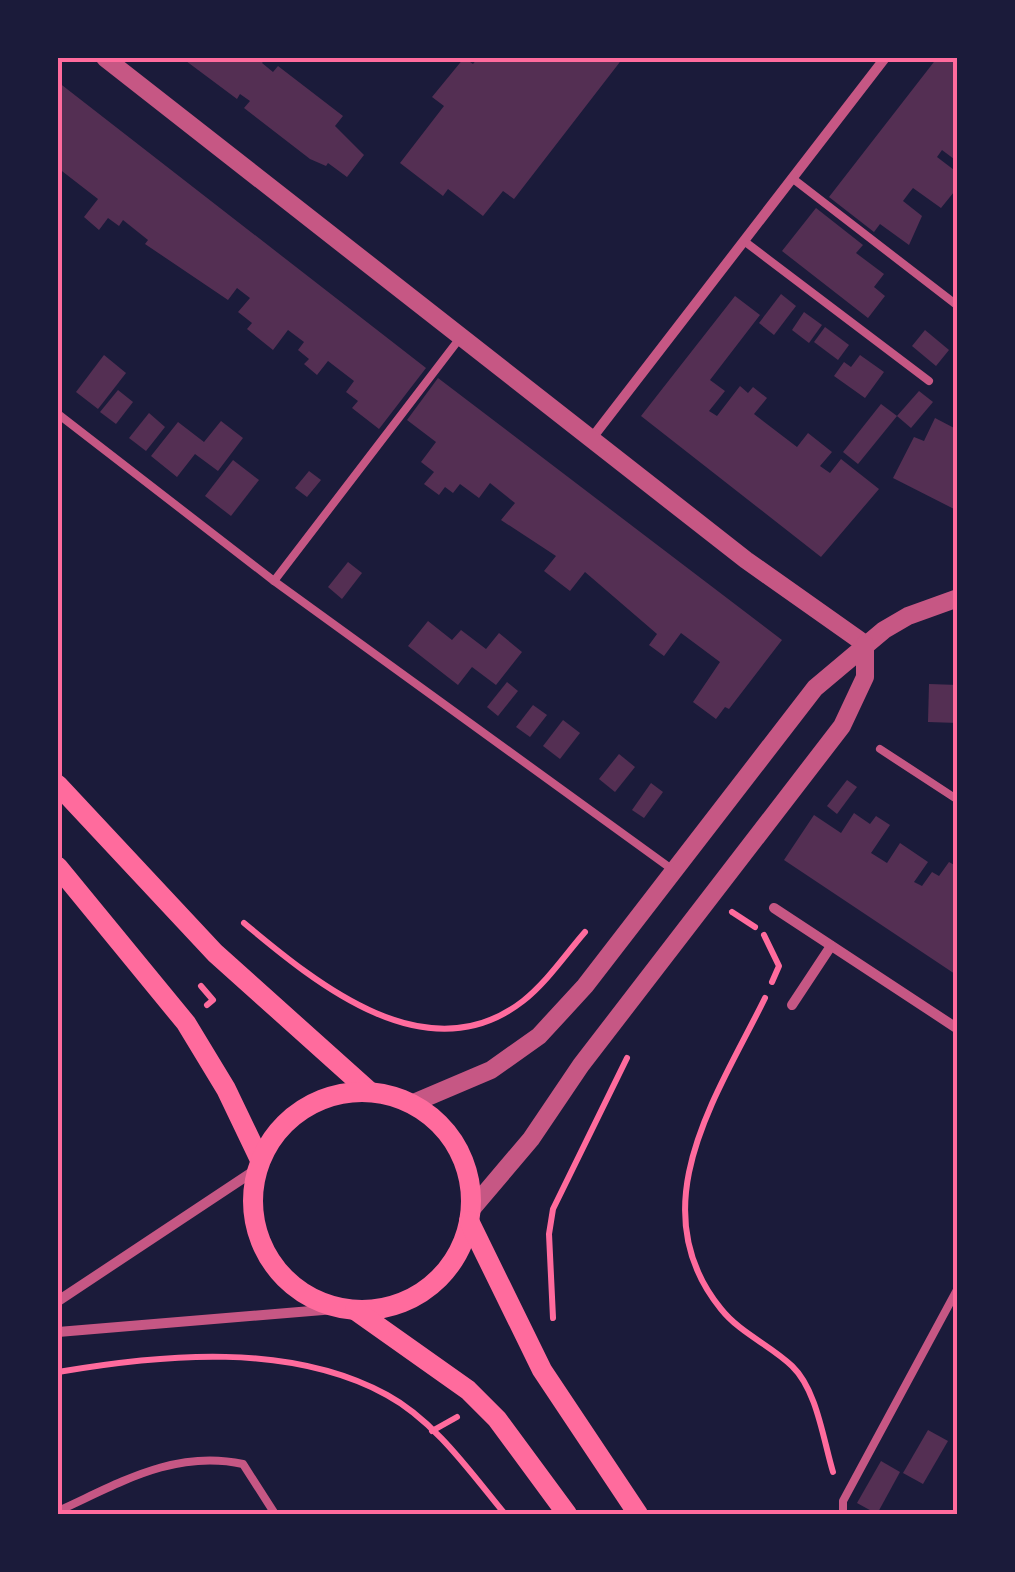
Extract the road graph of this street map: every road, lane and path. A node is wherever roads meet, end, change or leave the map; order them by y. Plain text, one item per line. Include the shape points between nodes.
1 (105, 58) edge
2 (886, 58) edge
3 (792, 178) junction
4 (744, 241) junction
5 (958, 306) edge
6 (462, 336) junction
7 (929, 381) dead end
8 (58, 414) edge
9 (592, 438) junction
10 (274, 581) junction
11 (958, 598) edge
12 (865, 644) junction
13 (880, 749) dead end
14 (58, 784) edge
15 (958, 800) edge
16 (58, 867) edge
17 (673, 870) junction
18 (711, 897) junction
19 (774, 908) dead end
20 (728, 909) junction
21 (244, 923) dead end
22 (718, 924) dead end
23 (589, 927) dead end
24 (830, 946) junction
25 (792, 1006) dead end
26 (958, 1029) edge
27 (632, 1049) dead end
28 (370, 1092) junction
29 (411, 1104) junction
30 (259, 1165) junction
31 (469, 1216) junction
32 (958, 1288) edge
33 (58, 1301) edge
34 (351, 1309) junction
35 (555, 1329) dead end
36 (58, 1332) edge
37 (58, 1372) edge
38 (481, 1404) junction
39 (432, 1431) junction
40 (842, 1501) junction
41 (58, 1511) edge
42 (275, 1514) edge
43 (505, 1514) edge
44 (567, 1514) edge
45 (638, 1514) edge
46 (843, 1514) edge

1 - 6 street
2 - 3 street
3 - 4 street
3 - 5 lane
4 - 7 lane
4 - 9 street
6 - 9 street
6 - 10 lane
8 - 10 lane
9 - 12 street
10 - 17 lane
11 - 12 street via 908,616
12 - 17 street via 794,709
12 - 18 street via 864,676 842,726
13 - 15 lane
14 - 28 main road via 215,953
16 - 30 main road via 186,1023
17 - 29 street via 538,1036 491,1070
18 - 20 path
18 - 31 street
19 - 24 street
20 - 22 path
20 - 40 path via 763,934 779,966 686,1172 693,1260 722,1310 802,1377
21 - 23 path via 370,1011 438,1030 464,1028 521,1002
24 - 25 street
24 - 26 street
27 - 35 path via 554,1209 549,1234
28 - 29 main road
28 - 30 main road via 336,1095 304,1108 275,1134
29 - 31 main road via 437,1122 458,1150 468,1176
30 - 33 street
30 - 34 main road via 253,1213 270,1260 301,1291
31 - 34 main road via 454,1260 424,1290 388,1306
31 - 45 main road via 542,1370
32 - 40 lane
34 - 36 street
34 - 38 main road via 436,1364
37 - 39 path via 186,1358 284,1362 388,1395
38 - 39 path
38 - 44 main road
39 - 43 path
40 - 46 lane
41 - 42 lane via 132,1475 188,1460 222,1460 243,1464

